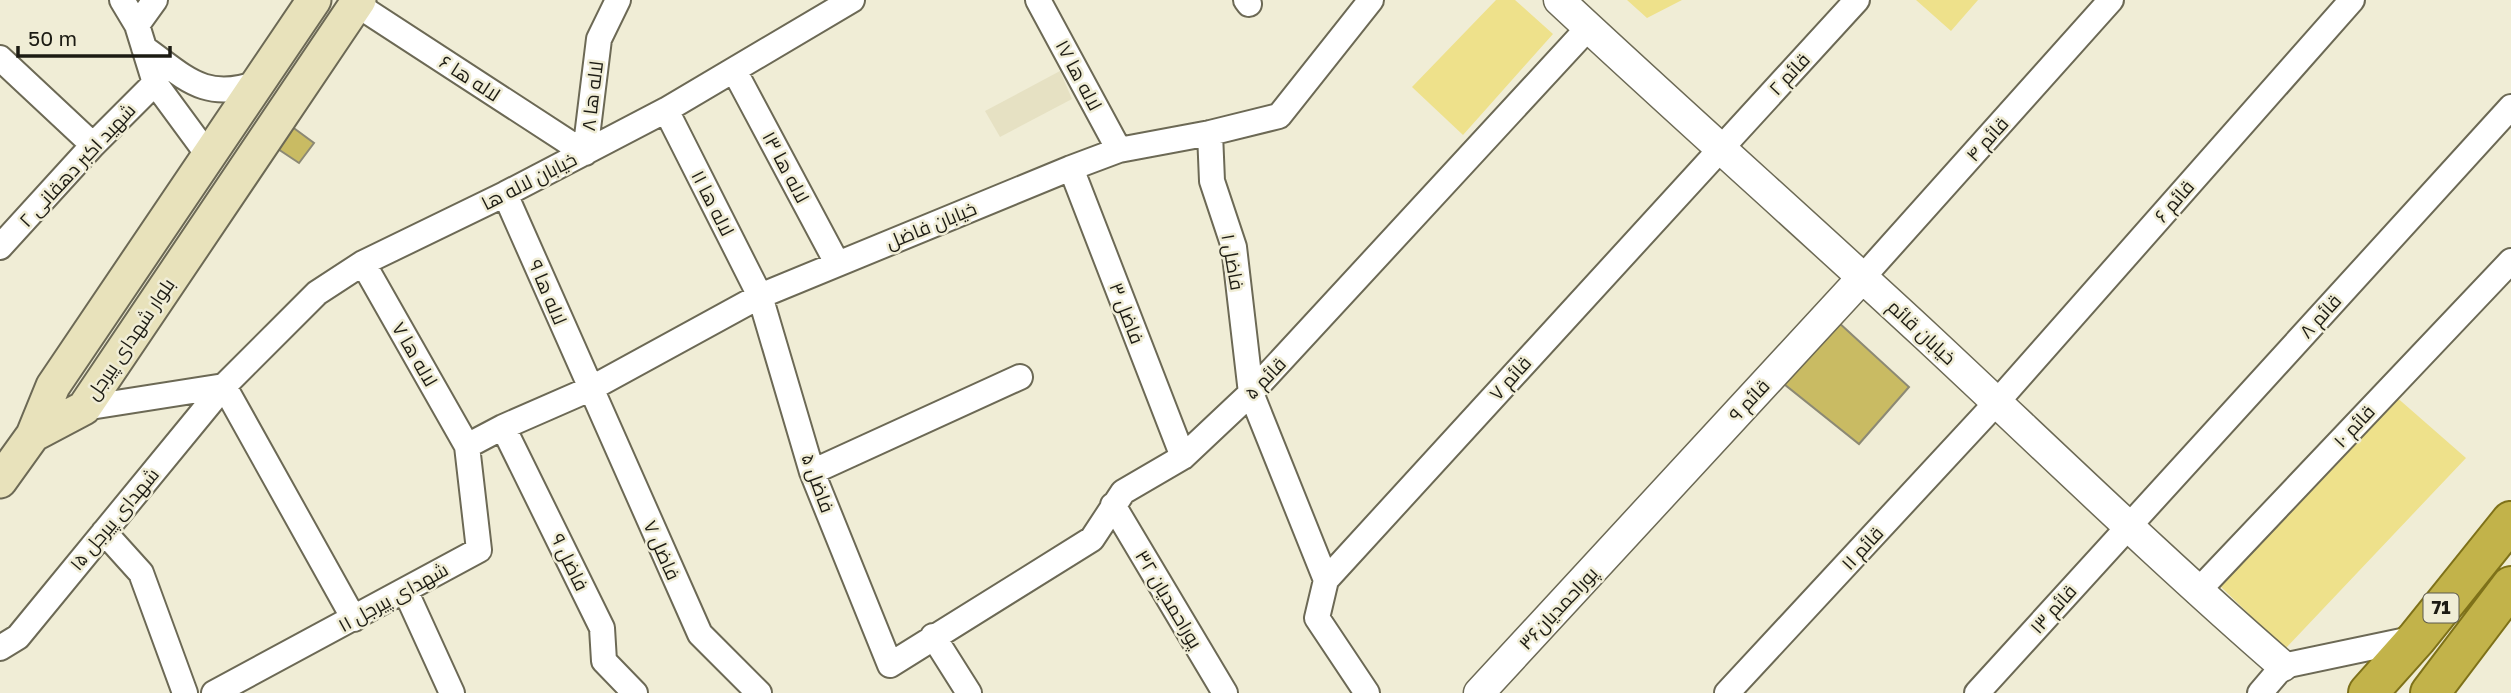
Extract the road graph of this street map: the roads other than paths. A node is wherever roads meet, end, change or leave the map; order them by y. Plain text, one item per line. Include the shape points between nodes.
1 (122, 0) edge
2 (155, 0) edge
3 (314, 0) edge
4 (618, 0) edge
5 (852, 0) edge
6 (1038, 0) edge
7 (1371, 0) edge
8 (1559, 0) edge
9 (1857, 0) edge
10 (2111, 0) edge
11 (2351, 0) edge
12 (357, 2) edge
13 (1589, 27) junction
14 (141, 36) junction
15 (0, 58) edge
16 (734, 70) junction
17 (155, 83) junction
18 (258, 83) junction
19 (2511, 107) edge
20 (666, 110) junction
21 (1210, 133) junction
22 (93, 145) junction
23 (1721, 148) junction
24 (1119, 150) junction
25 (585, 153) junction
26 (208, 155) junction
27 (1072, 168) junction
28 (505, 194) junction
29 (0, 247) edge
30 (2511, 261) edge
31 (363, 263) junction
32 (837, 263) junction
33 (1863, 277) junction
34 (760, 296) junction
35 (1020, 377) dead end
36 (224, 386) junction
37 (590, 389) junction
38 (1251, 394) junction
39 (1997, 402) junction
40 (84, 408) junction
41 (503, 427) junction
42 (33, 435) junction
43 (467, 446) junction
44 (1183, 457) junction
45 (812, 472) junction
46 (0, 481) edge
47 (1113, 505) junction
48 (2511, 521) edge
49 (1636, 524) joint
50 (2129, 525) junction
51 (104, 532) junction
52 (1325, 580) junction
53 (2511, 586) edge
54 (405, 590) junction
55 (2197, 592) junction
56 (354, 619) junction
57 (933, 636) junction
58 (2417, 638) junction
59 (0, 648) edge
60 (890, 665) joint
61 (2283, 680) edge
62 (230, 689) edge
63 (185, 693) edge
64 (452, 693) edge
65 (635, 693) edge
66 (760, 693) edge
67 (969, 693) edge
68 (1225, 693) edge
69 (1367, 693) edge
70 (1479, 693) edge
71 (1727, 693) edge
72 (1977, 693) edge
73 (2260, 693) edge
74 (2368, 693) edge
75 (2430, 693) edge

1 - 14 street
2 - 14 street
3 - 18 main road, بلوار شهدای پیرجل
4 - 25 street, لاله ها ۸ via 599,39
5 - 16 street, خیابان لاله ها
6 - 24 street, لاله ها ۱۷
7 - 21 street, خیابان فاضل via 1279,116
8 - 13 street, خیابان قائم
9 - 23 street, قائم ۲
10 - 33 street, قائم ۴
11 - 39 street, قائم ۶
12 - 25 street, لاله ها ۶
12 - 40 main road, بلوار شهدای پیرجل
13 - 23 street, خیابان قائم
13 - 38 street, قائم ۵
14 - 17 street
14 - 18 street via 200,88 239,90
15 - 22 street
16 - 20 street, خیابان لاله ها
16 - 32 street, لاله ها ۱۳
17 - 22 street, شهید اکبر دهقانی ۲
17 - 26 street
18 - 26 main road, بلوار شهدای پیرجل
19 - 50 street, قائم ۸
20 - 25 street, خیابان لاله ها
20 - 34 street, لاله ها ۱۱
21 - 24 street, خیابان فاضل
21 - 38 street, فاضل ۱ via 1212,181 1234,247
22 - 29 street, شهید اکبر دهقانی ۲
23 - 33 street, خیابان قائم
23 - 52 street, قائم ۷
24 - 27 street, خیابان فاضل
25 - 28 street, خیابان لاله ها
26 - 42 main road, بلوار شهدای پیرجل via 53,386
27 - 32 street, خیابان فاضل
27 - 44 street, فاضل ۳
28 - 31 street, خیابان لاله ها
28 - 37 street, لاله ها ۹
30 - 55 street, قائم ۱۰
31 - 36 street, خیابان لاله ها via 317,293
31 - 43 street, لاله ها ۷
32 - 34 street, خیابان فاضل
33 - 39 street, خیابان قائم
33 - 49 street, قائم ۹
34 - 37 street, خیابان فاضل
34 - 45 street, فاضل ۵
35 - 45 street
36 - 40 street
36 - 51 street, شهدای پیرجل ۱۵
36 - 56 street
37 - 41 street, خیابان فاضل
37 - 66 street, فاضل ۷ via 700,634
38 - 44 street, قائم ۵
38 - 52 street, فاضل ۱
39 - 50 street, خیابان قائم
39 - 71 street, قائم ۱۱
40 - 42 main road, بلوار شهدای پیرجل
41 - 43 street, خیابان فاضل
41 - 65 street, فاضل ۹ via 602,628 604,661
42 - 46 main road
43 - 54 street, شهدای پیرجل ۱۱ via 479,550
44 - 47 street, قائم ۵ via 1123,492
45 - 60 street, فاضل ۵
47 - 57 street, قائم ۵ via 1092,539
47 - 68 street, پوراحمدیان ۳۲
48 - 58 highway, 71
49 - 70 street, پوراحمدیان۳۶
50 - 55 street, خیابان قائم
50 - 72 street, قائم ۱۳
51 - 59 street, شهدای پیرجل ۱۵ via 18,637
51 - 63 street via 141,573
52 - 69 street via 1317,618
53 - 75 highway, 71
54 - 56 street, شهدای پیرجل ۱۱
54 - 64 street
55 - 61 street, خیابان قائم
56 - 62 street, شهدای پیرجل ۱۱
57 - 60 street, قائم ۵
57 - 67 street
58 - 61 street
58 - 74 highway, 71
61 - 73 street

